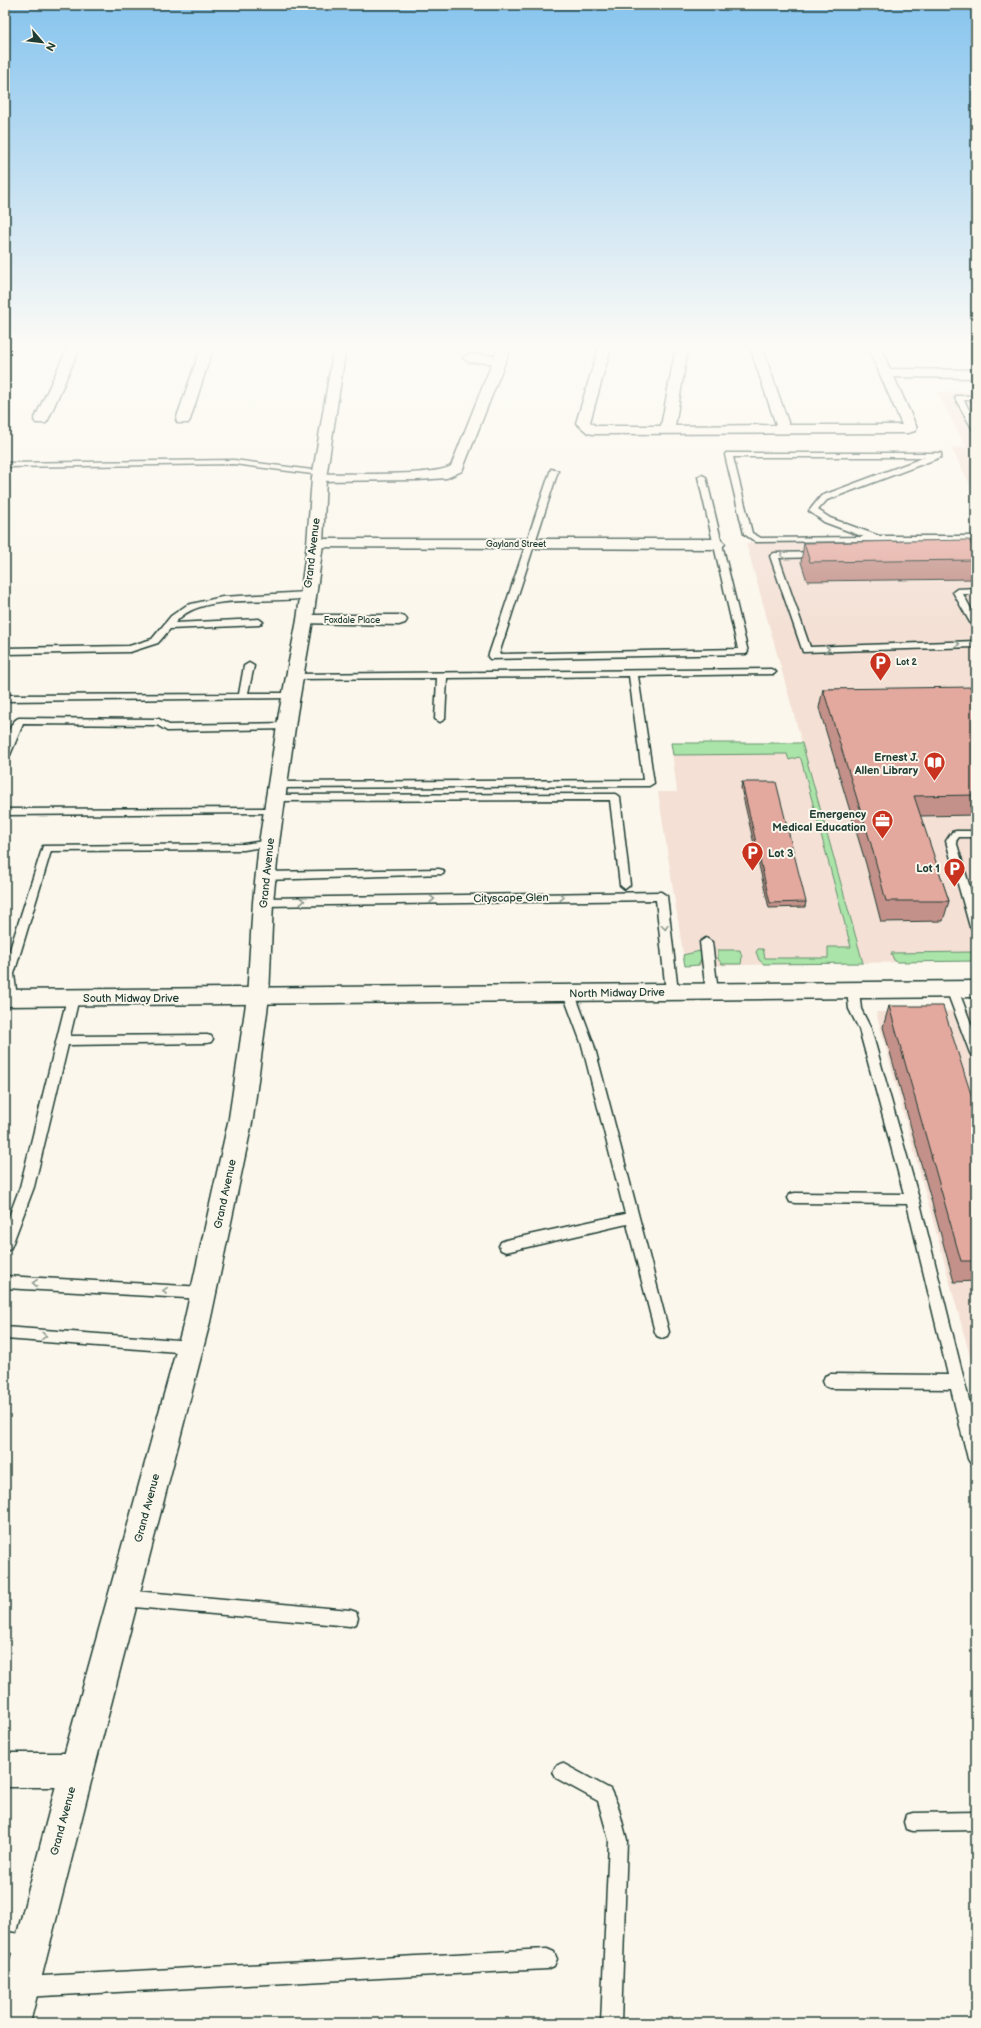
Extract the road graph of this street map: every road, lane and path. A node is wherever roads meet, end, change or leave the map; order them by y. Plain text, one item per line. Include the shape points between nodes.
1 (325, 442) edge
2 (467, 442) edge
3 (5, 465) edge
4 (554, 471) dead end
5 (320, 476) junction
6 (702, 477) dead end
7 (976, 538) edge
8 (878, 539) junction
9 (316, 544) junction
10 (529, 544) junction
11 (717, 544) junction
12 (828, 555) edge
13 (976, 591) edge
14 (307, 595) junction
15 (305, 620) junction
16 (399, 620) dead end
17 (259, 622) dead end
18 (167, 626) junction
19 (976, 626) edge
20 (976, 644) edge
21 (5, 651) edge
22 (249, 666) dead end
23 (771, 672) dead end
24 (633, 673) junction
25 (442, 675) junction
26 (294, 677) junction
27 (243, 696) junction
28 (291, 696) junction
29 (5, 698) edge
30 (440, 719) dead end
31 (287, 726) junction
32 (5, 755) edge
33 (276, 798) junction
34 (5, 812) edge
35 (976, 834) edge
36 (269, 843) junction
37 (439, 872) dead end
38 (266, 876) junction
39 (626, 885) dead end
40 (263, 902) junction
41 (976, 927) edge
42 (706, 942) dead end
43 (952, 989) junction
44 (976, 989) edge
45 (853, 990) junction
46 (672, 992) junction
47 (712, 992) junction
48 (568, 994) junction
49 (258, 997) junction
50 (8, 998) edge
51 (73, 998) junction
52 (208, 1039) dead end
53 (62, 1041) junction
54 (976, 1053) edge
55 (795, 1198) dead end
56 (912, 1199) junction
57 (632, 1218) junction
58 (5, 1245) edge
59 (506, 1246) dead end
60 (5, 1282) edge
61 (204, 1293) junction
62 (662, 1332) dead end
63 (5, 1333) edge
64 (191, 1347) junction
65 (830, 1381) dead end
66 (957, 1382) junction
67 (976, 1459) edge
68 (123, 1598) junction
69 (350, 1618) dead end
70 (5, 1770) edge
71 (77, 1770) junction
72 (562, 1772) dead end
73 (976, 1821) edge
74 (913, 1822) dead end
75 (18, 1944) edge
76 (547, 1959) dead end
77 (21, 1987) junction
78 (12, 2023) edge
79 (610, 2023) edge

1 - 5 street, Grand Avenue
2 - 5 street via 457,468 447,474
3 - 5 lane via 234,462
4 - 10 lane
5 - 9 street, Grand Avenue
6 - 11 lane
7 - 8 lane
8 - 8 lane via 759,540 748,534 729,454 938,455 824,498 814,511 827,520
9 - 10 street, Gayland Street
9 - 14 street, Grand Avenue
10 - 11 street, Gayland Street
10 - 11 lane via 493,657 743,652
12 -> 20 lane via 774,556 806,650
13 - 19 lane via 957,592
14 - 15 street, Grand Avenue
14 - 18 lane via 222,600 190,607
15 - 16 street, Foxdale Place
15 - 26 street, Grand Avenue
17 - 18 lane
18 - 21 lane via 155,641 130,649
22 - 27 lane
23 - 24 lane
24 - 25 lane
24 - 33 lane via 649,783
25 - 26 lane
25 - 30 lane
26 - 28 street, Grand Avenue
27 - 28 lane
27 - 29 lane
28 - 31 street, Grand Avenue
31 - 32 lane via 167,728 159,722 19,721
31 - 33 street, Grand Avenue
33 - 34 lane
33 - 36 street, Grand Avenue
33 - 39 lane via 615,797
35 - 41 lane via 956,834 951,841
36 - 38 street, Grand Avenue
36 - 50 lane via 244,847 47,848 8,974
37 - 38 lane
38 - 40 street, Grand Avenue
40 -> 46 lane, Cityscape Glen via 661,896
40 - 49 street, Grand Avenue
42 - 47 lane
43 - 44 street, North Midway Drive
43 - 45 street, North Midway Drive
43 - 54 lane
45 - 47 street, North Midway Drive
45 - 56 lane via 855,1009 865,1029
46 - 47 street, North Midway Drive
46 - 48 street, North Midway Drive
48 - 49 street, North Midway Drive
48 - 57 lane via 588,1045
49 - 51 street, South Midway Drive
49 - 61 street, Grand Avenue via 241,1118
50 - 51 street, South Midway Drive
51 - 53 lane
52 - 53 lane
53 - 58 lane via 27,1187
55 - 56 lane
56 - 66 lane
57 - 59 lane
57 - 62 lane
61 -> 60 lane
61 - 64 street, Grand Avenue
63 -> 64 lane
64 - 68 street, Grand Avenue
65 - 66 lane
66 - 67 lane
68 - 69 lane
68 - 71 street, Grand Avenue
70 - 71 street
71 - 75 street, Grand Avenue
72 - 79 lane via 604,1795 618,1840
73 - 74 lane
75 - 77 street, Grand Avenue
76 - 77 lane
77 - 78 street, Grand Avenue

